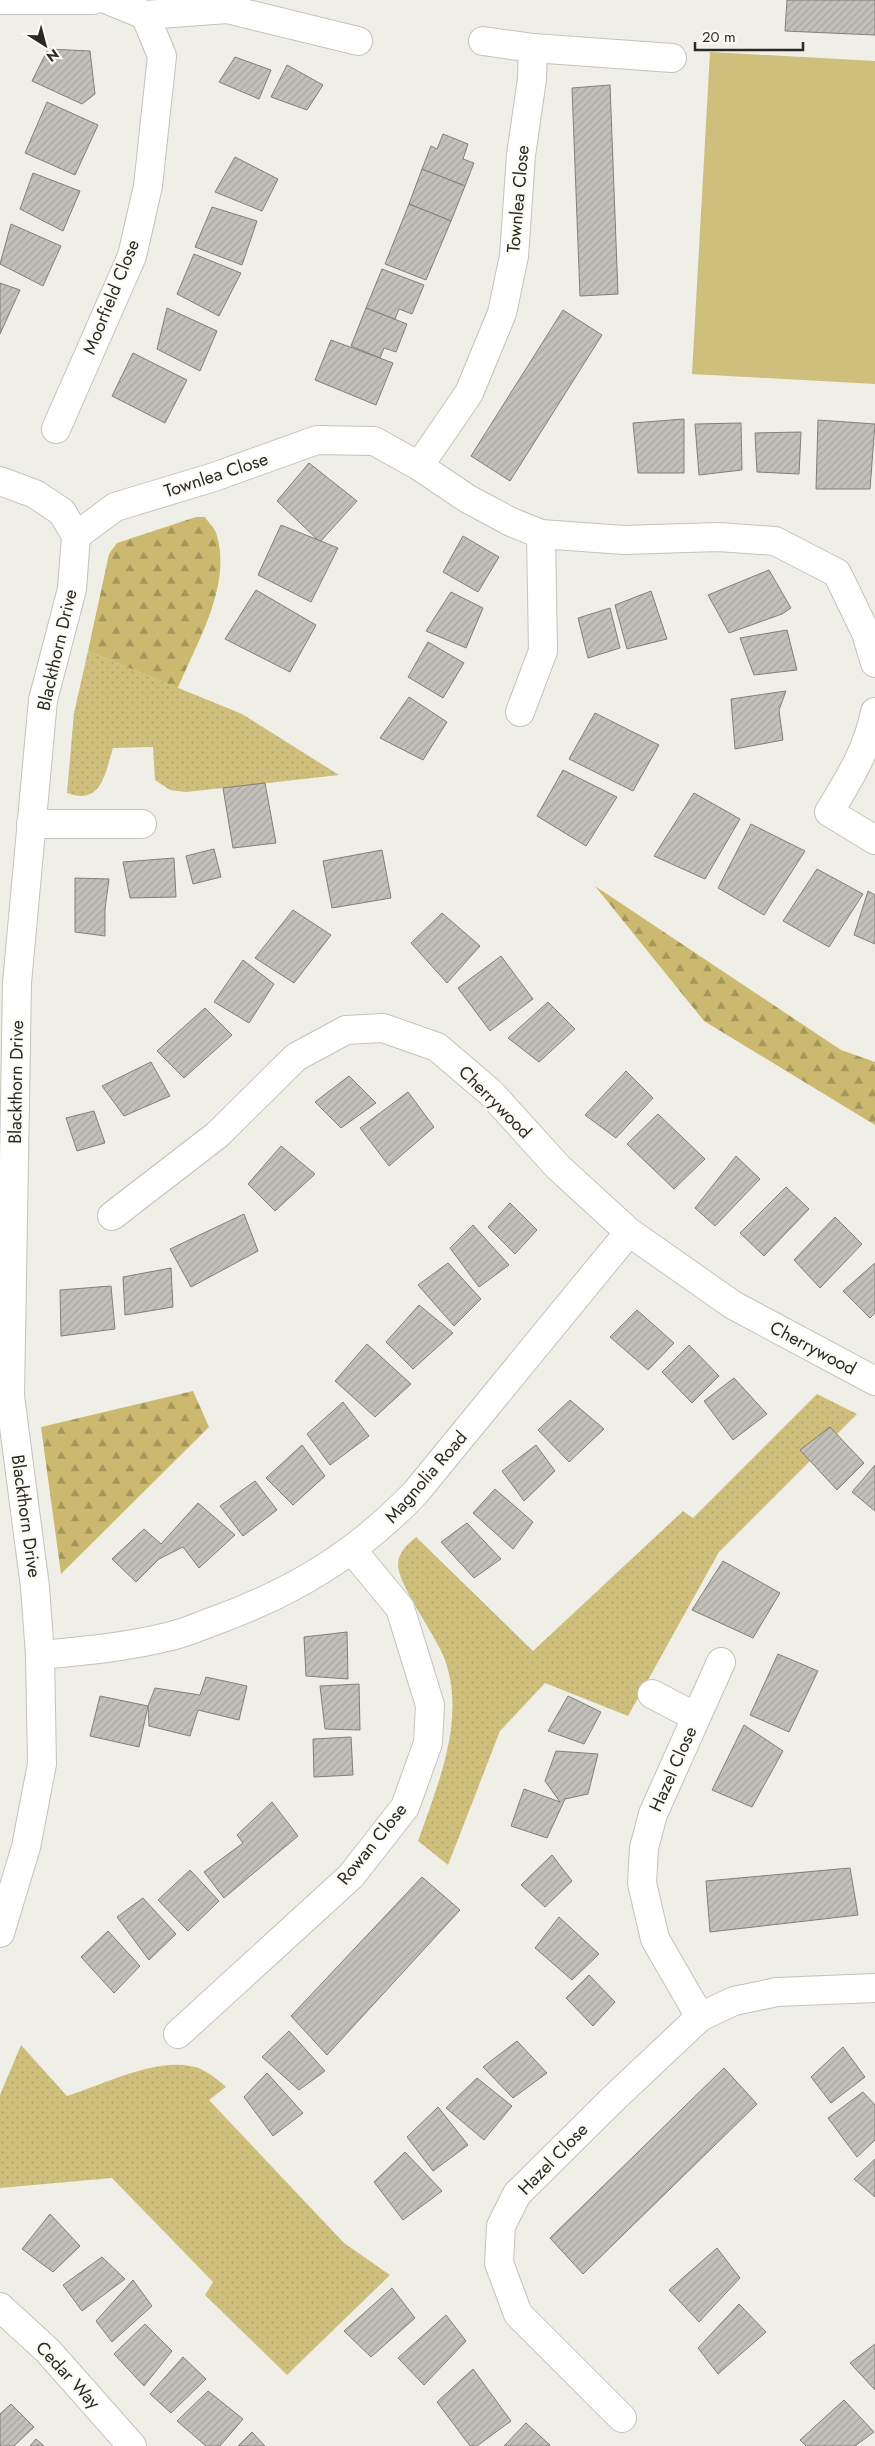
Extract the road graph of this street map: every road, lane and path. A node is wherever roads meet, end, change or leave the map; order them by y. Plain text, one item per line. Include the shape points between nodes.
1 (0, 0) edge
2 (93, 0) edge
3 (108, 0) edge
4 (145, 14) junction
5 (358, 40) dead end
6 (483, 41) dead end
7 (533, 48) junction
8 (672, 58) dead end
9 (56, 430) dead end
10 (419, 466) junction
11 (0, 481) edge
12 (541, 534) junction
13 (76, 536) junction
14 (875, 663) edge
15 (520, 712) dead end
16 (875, 712) edge
17 (31, 824) junction
18 (142, 824) dead end
19 (875, 840) edge
20 (9, 982) edge
21 (112, 1216) dead end
22 (629, 1232) junction
23 (875, 1381) edge
24 (5, 1398) edge
25 (352, 1550) junction
26 (40, 1655) junction
27 (721, 1662) dead end
28 (652, 1694) dead end
29 (696, 1717) junction
30 (0, 1933) edge
31 (875, 1988) edge
32 (700, 2017) junction
33 (178, 2034) dead end
34 (0, 2307) edge
35 (622, 2418) dead end
36 (132, 2446) edge

1 - 2 street
3 - 4 street
4 - 5 street via 227,10
4 - 9 street, Moorfield Close via 162,56 148,186 132,256
6 - 7 street
7 - 8 street
7 - 10 street, Townlea Close via 514,256 502,313 469,392
10 - 12 street, Townlea Close via 468,499
10 - 13 street, Townlea Close via 374,441 317,440 214,477 115,507
11 - 13 street via 35,494 62,512
12 - 14 street, Townlea Close via 624,540 718,537 776,541 837,573 866,633
12 - 15 street via 543,651
13 - 17 street, Blackthorn Drive via 72,589 43,700
16 - 19 street via 872,728 854,770 829,812
17 - 18 street
17 - 20 street, Blackthorn Drive
20 - 24 street, Blackthorn Drive
21 - 22 street, Cherrywood via 217,1135 296,1058 346,1030 383,1028 437,1047 491,1093 558,1167
22 - 23 street, Cherrywood via 733,1305
22 - 25 street, Magnolia Road via 416,1492 386,1524
24 - 26 street, Blackthorn Drive via 35,1587
25 - 26 street, Magnolia Road via 324,1570 250,1608 172,1636 106,1649
25 - 33 street, Rowan Close via 400,1608 430,1705 428,1743 418,1771 405,1807 351,1876
26 - 30 street, Blackthorn Drive via 42,1764 26,1848
27 - 29 street, Hazel Close
28 - 29 street
29 - 32 street, Hazel Close via 653,1814 644,1848 642,1883 655,1939
31 - 32 street, Hazel Close via 777,1992 734,2001
32 - 35 street, Hazel Close via 517,2194 501,2226 499,2263 518,2314
34 - 36 street, Cedar Way via 48,2352

